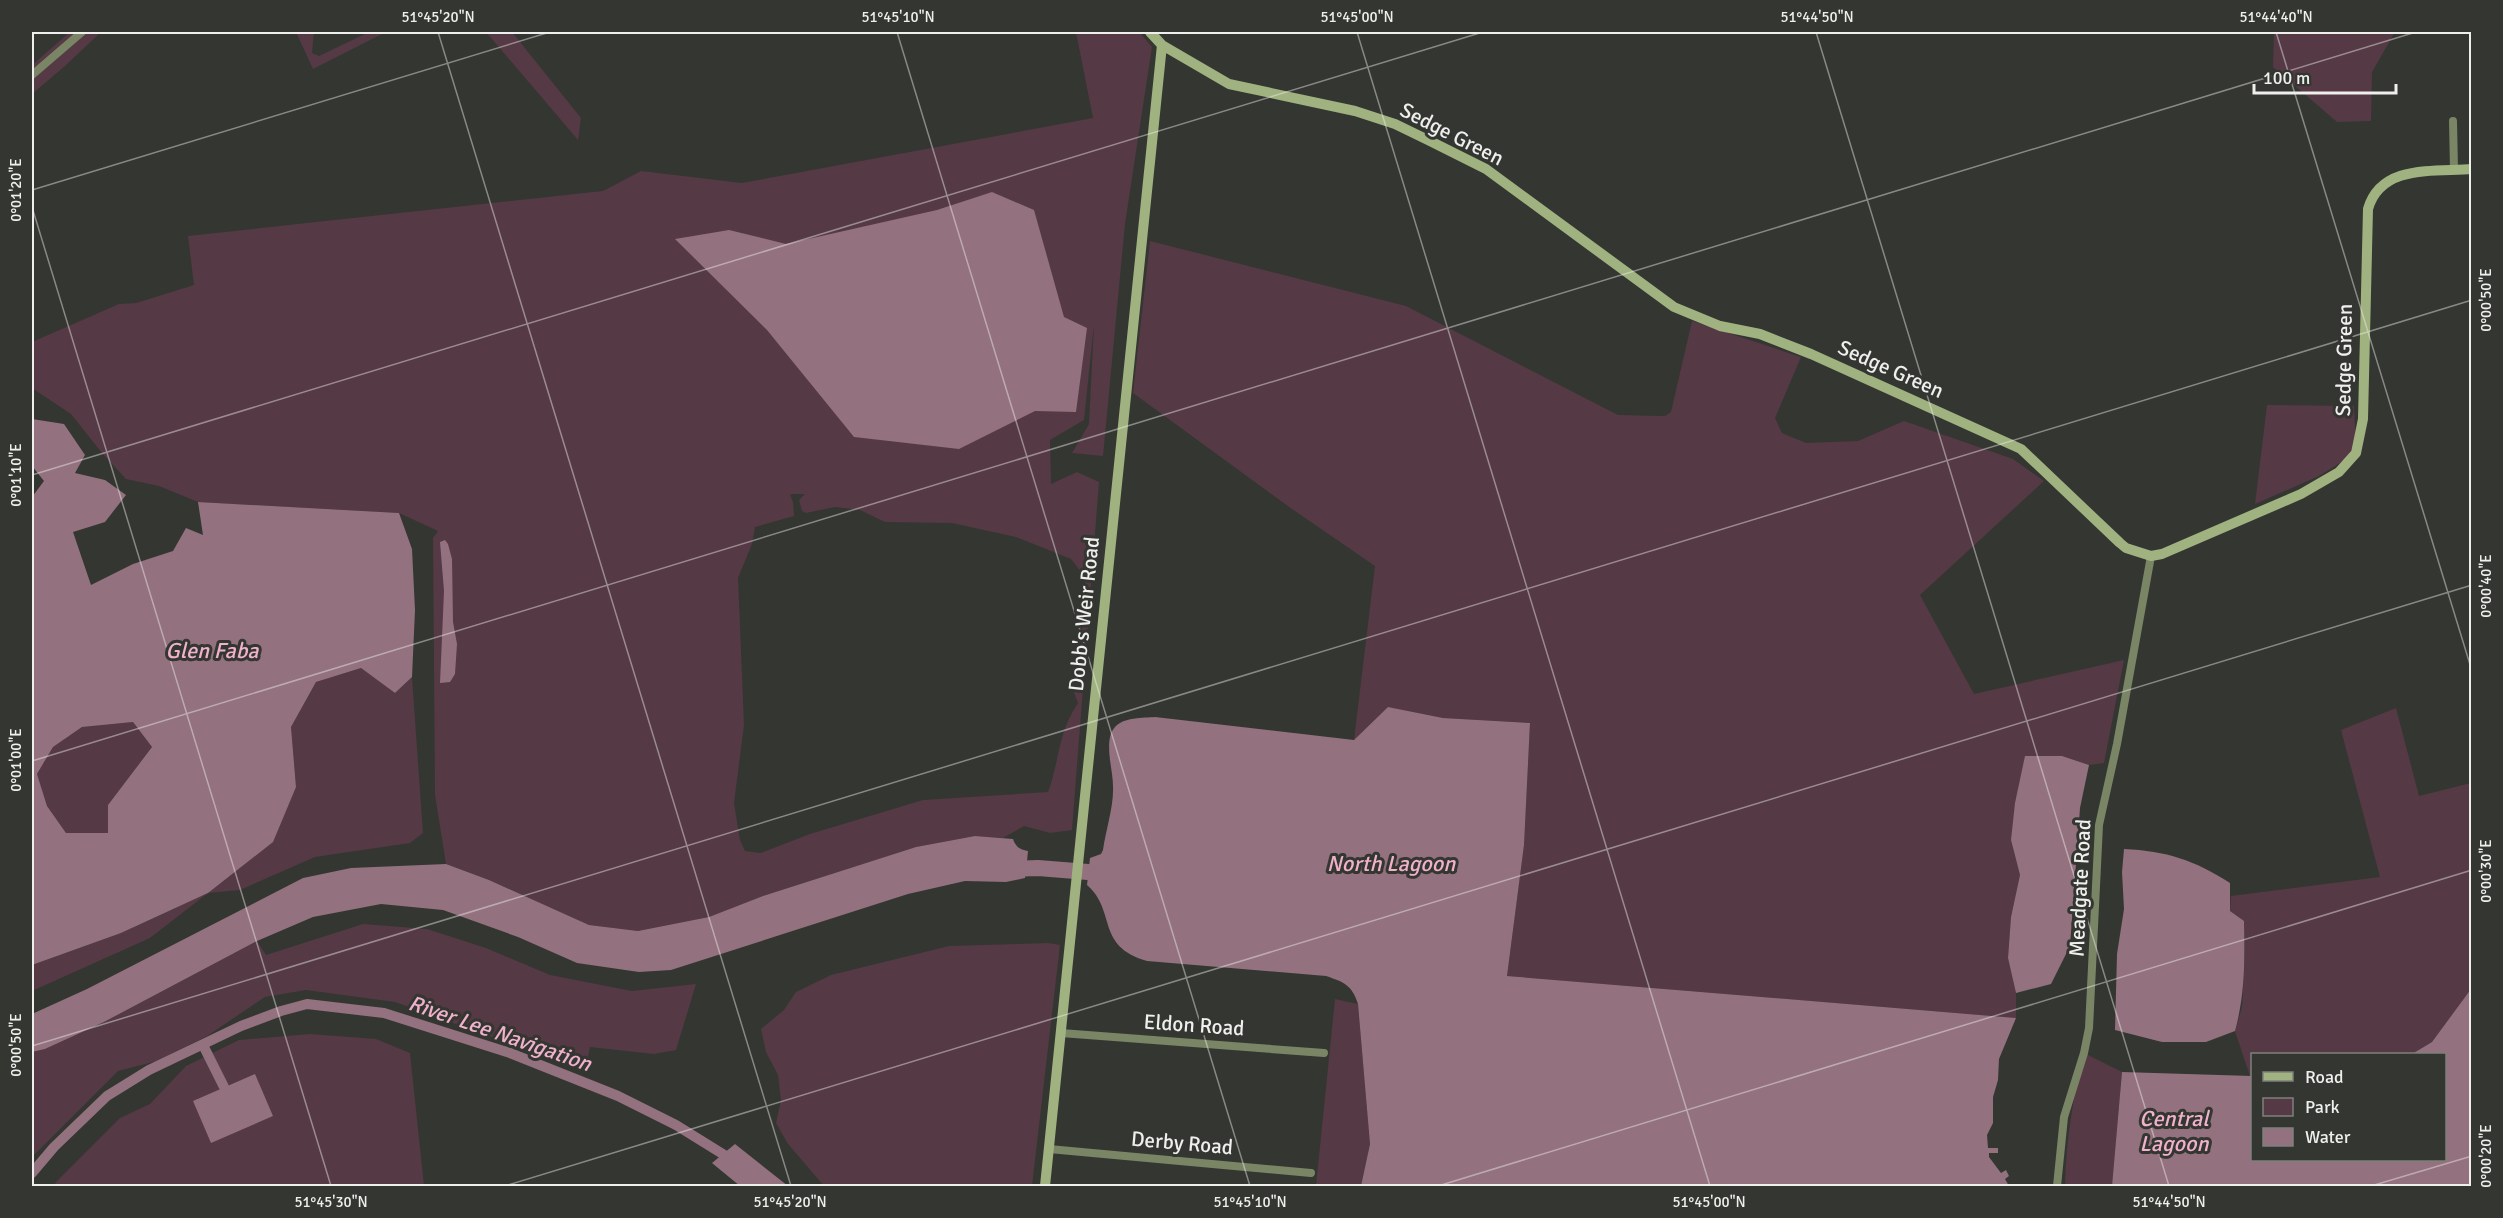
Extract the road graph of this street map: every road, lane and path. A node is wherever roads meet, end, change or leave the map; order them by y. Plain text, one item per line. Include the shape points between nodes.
1 (82, 32) edge
2 (1150, 32) edge
3 (1162, 45) junction
4 (32, 75) edge
5 (2453, 121) dead end
6 (2472, 169) edge
7 (2454, 170) junction
8 (2151, 556) junction
9 (1061, 1033) junction
10 (1324, 1053) dead end
11 (1049, 1149) junction
12 (1311, 1173) dead end
13 (1045, 1186) edge
14 (2057, 1186) edge

1 - 4 street
2 - 3 street, Sedge Green
3 - 8 street, Sedge Green via 1229,84 1355,111 1395,124 1486,169 1674,307 1720,326 1760,334 1811,354 2022,449 2126,548
3 - 9 street, Dobb's Weir Road
5 - 7 street
6 - 7 street
7 - 8 street, Sedge Green via 2394,177 2371,197 2363,419 2356,453 2338,472 2301,494
8 - 14 street, Meadgate Road via 2118,744 2099,825 2089,1028 2064,1117
9 - 10 street, Eldon Road
9 - 11 street, Dobb's Weir Road
11 - 12 street, Derby Road
11 - 13 street, Dobb's Weir Road

